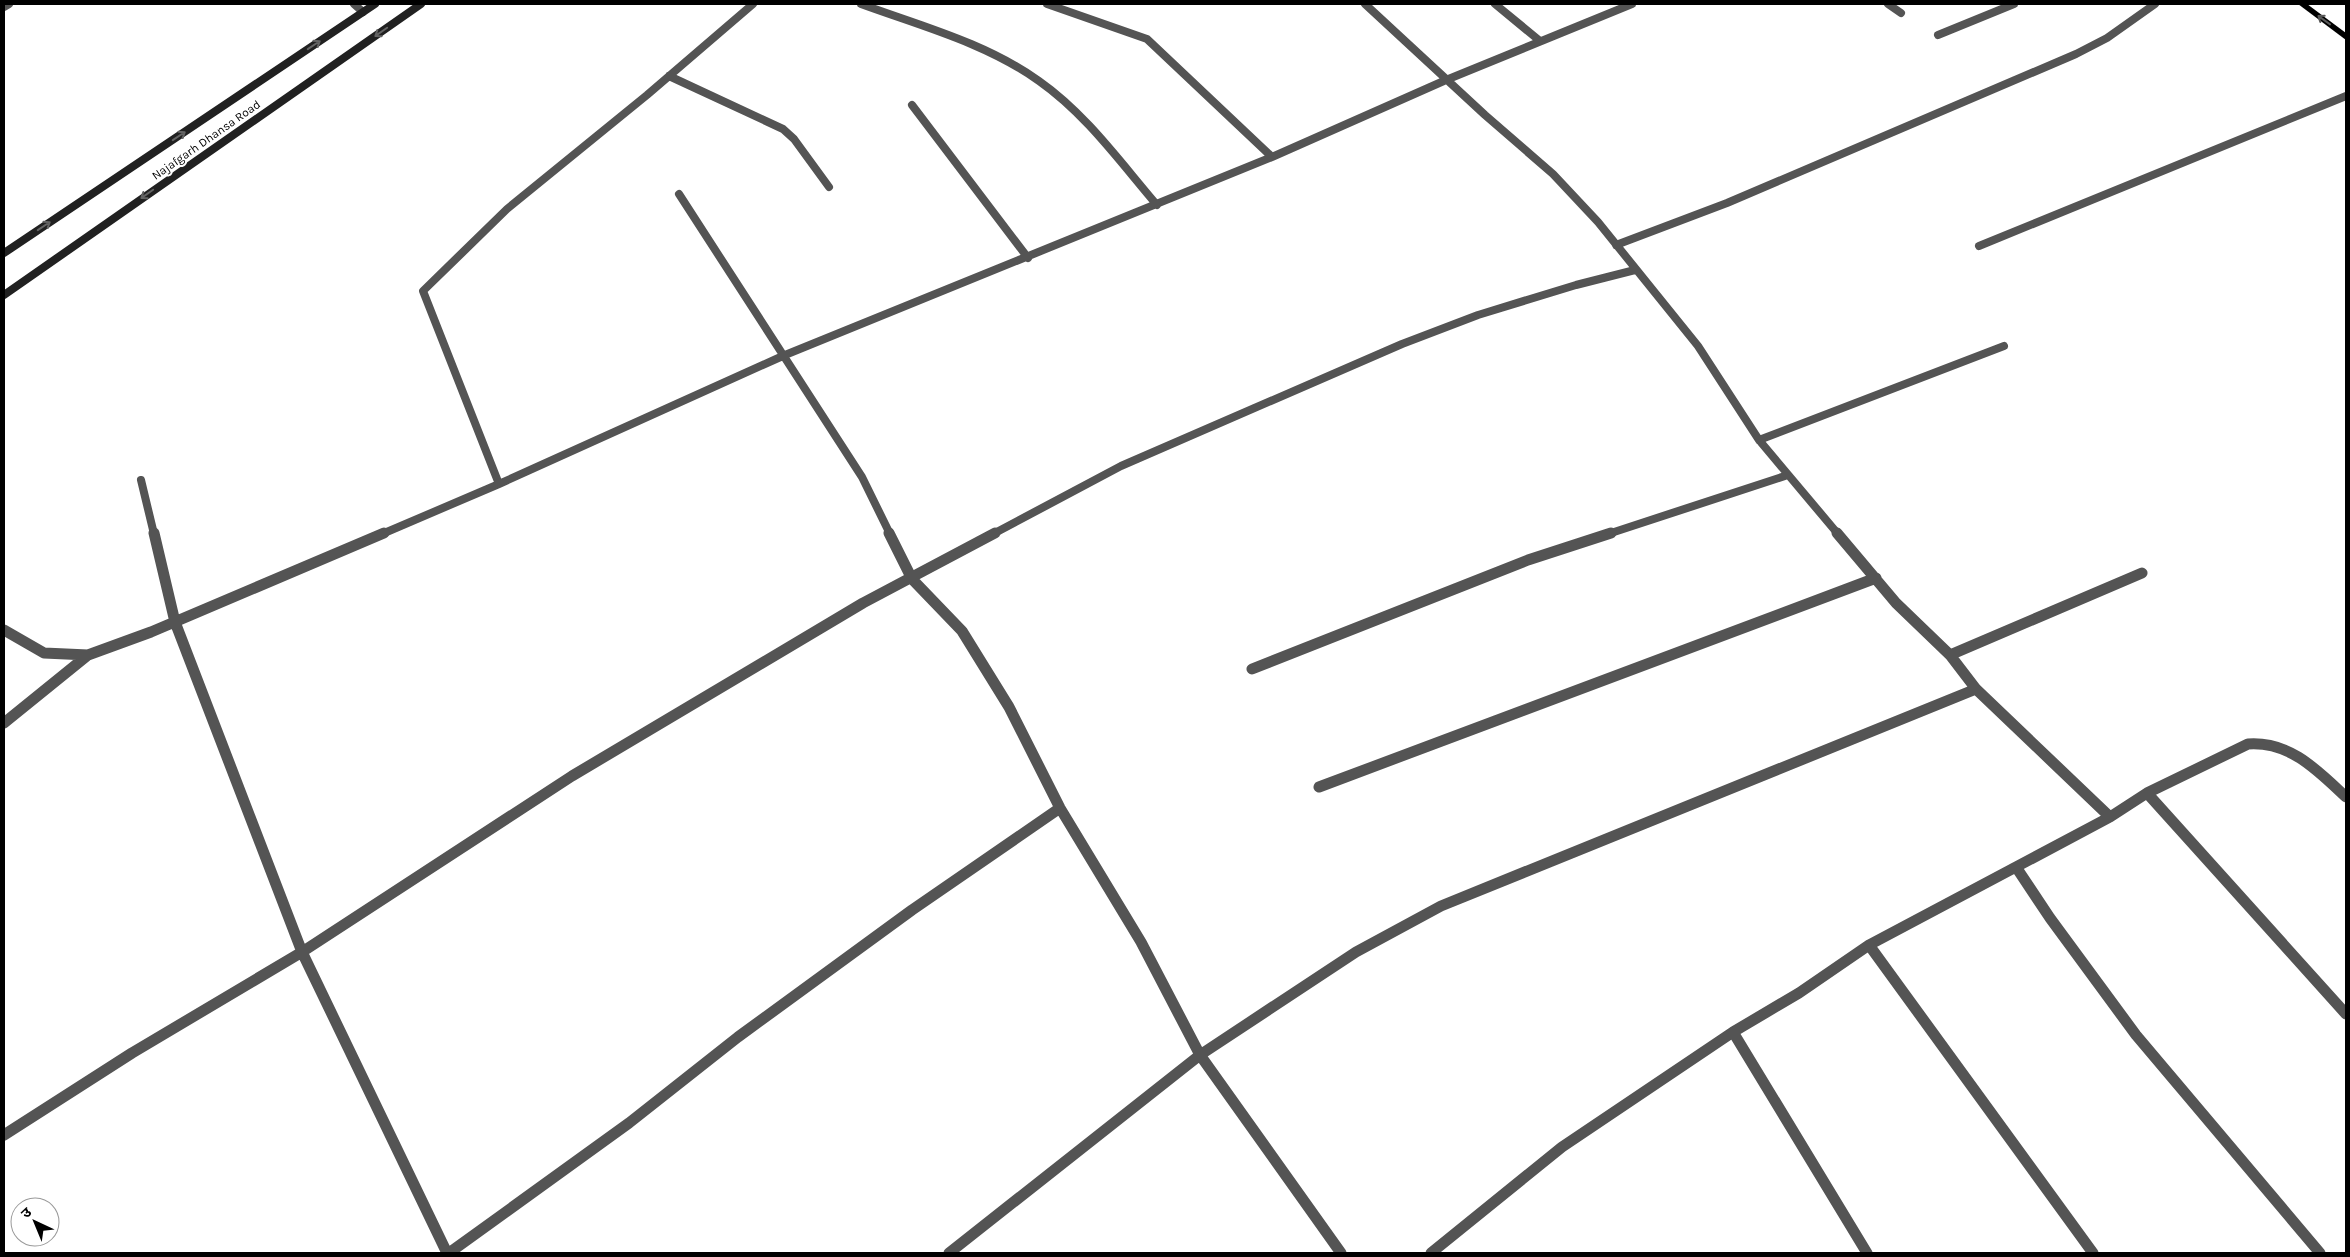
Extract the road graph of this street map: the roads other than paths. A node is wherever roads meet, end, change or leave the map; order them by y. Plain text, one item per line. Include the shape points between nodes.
1 (9, 4) edge
2 (354, 4) edge
3 (374, 4) edge
4 (421, 4) edge
5 (753, 4) edge
6 (861, 4) edge
7 (1047, 4) edge
8 (1364, 4) edge
9 (1495, 4) edge
10 (1629, 4) edge
11 (1888, 4) edge
12 (2014, 4) edge
13 (2156, 4) edge
14 (2302, 4) edge
15 (4, 7) edge
16 (363, 12) junction
17 (1901, 13) dead end
18 (1938, 35) dead end
19 (2346, 37) edge
20 (1540, 41) junction
21 (669, 76) junction
22 (1446, 80) junction
23 (2346, 96) edge
24 (912, 105) dead end
25 (1272, 158) junction
26 (829, 188) dead end
27 (679, 194) dead end
28 (1157, 205) junction
29 (1616, 245) junction
30 (1979, 246) dead end
31 (4, 254) edge
32 (1028, 258) junction
33 (1636, 270) junction
34 (4, 294) edge
35 (2004, 346) dead end
36 (785, 355) junction
37 (1759, 440) junction
38 (1788, 475) junction
39 (141, 480) dead end
40 (499, 484) junction
41 (2142, 573) dead end
42 (1876, 578) junction
43 (912, 579) junction
44 (175, 622) junction
45 (4, 630) edge
46 (88, 655) junction
47 (1950, 655) junction
48 (1252, 669) dead end
49 (1976, 690) junction
50 (4, 723) edge
51 (1319, 787) dead end
52 (2147, 793) junction
53 (2346, 797) edge
54 (1060, 808) junction
55 (2110, 817) junction
56 (2016, 867) junction
57 (1868, 945) junction
58 (302, 952) junction
59 (2346, 1014) edge
60 (1733, 1032) junction
61 (1200, 1055) junction
62 (4, 1135) edge
63 (448, 1253) edge
64 (949, 1253) edge
65 (1341, 1253) edge
66 (1431, 1253) edge
67 (1868, 1253) edge
68 (2093, 1253) edge
69 (2320, 1253) edge

1 - 15 street
2 - 16 street
3 - 16 main road, Najafgarh Dhansa Road
4 -> 34 main road, Najafgarh Dhansa Road
5 - 21 street
6 - 28 street via 984,50 1020,68 1065,101
7 - 25 street via 1147,39
8 - 22 street
9 - 20 street
10 - 20 street
11 - 17 street
12 - 18 street
13 - 29 street via 2107,38 2076,54 1727,203
19 -> 14 main road
31 -> 16 main road, Najafgarh Dhansa Road
20 - 22 street
21 - 26 street via 783,129 794,139
21 - 40 street via 507,209 423,291
22 - 25 street
22 - 29 street via 1553,174
23 - 30 street
24 - 32 street
25 - 28 street
27 - 36 street
28 - 32 street
29 - 33 street
32 - 36 street
33 - 37 street via 1698,346
33 - 43 street via 1478,315 1393,348 1121,466
35 - 37 street
36 - 40 street
36 - 43 street via 862,477
37 - 38 street
38 - 42 street
38 - 48 street via 1528,560
39 - 44 street
40 - 44 street
41 - 47 street
42 - 47 street via 1896,603
42 - 51 street
43 - 54 street via 962,631 1009,707
43 - 58 street via 864,603 572,776
44 - 46 street
44 - 58 street
45 - 46 street via 44,653
46 - 50 street
47 - 49 street
49 - 55 street
49 - 61 street via 1441,906 1356,952
52 - 53 street via 2248,744 2262,741 2278,744 2306,762
52 - 55 street
52 - 59 street
54 - 61 street via 1141,942
54 - 63 street via 896,922 738,1037 629,1123
55 - 56 street
56 - 57 street
56 - 69 street via 2136,1035
57 - 60 street via 1799,993
57 - 68 street via 1936,1033
58 - 62 street via 132,1053
58 - 63 street
60 - 66 street via 1562,1148
60 - 67 street
61 - 64 street
61 - 65 street

